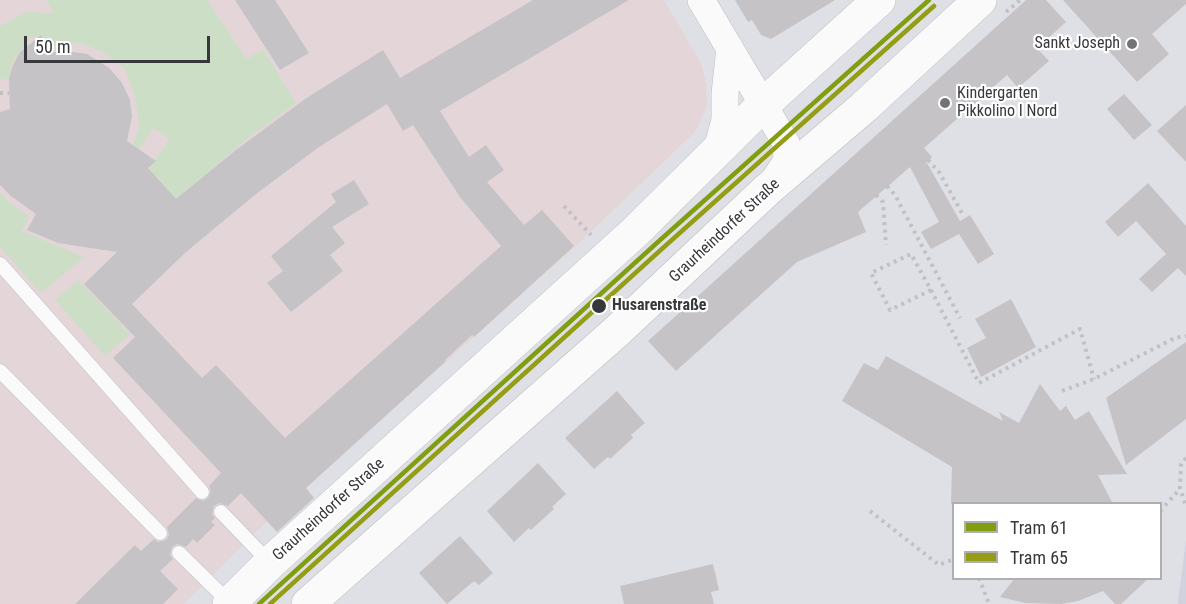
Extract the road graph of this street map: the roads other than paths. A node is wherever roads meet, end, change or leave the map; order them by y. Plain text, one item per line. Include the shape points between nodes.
1 (701, 0) edge
2 (879, 0) edge
3 (980, 0) edge
4 (730, 48) junction
5 (764, 104) junction
6 (828, 138) junction
7 (786, 143) junction
8 (717, 150) junction
9 (768, 189) junction
10 (0, 264) edge
11 (0, 371) edge
12 (202, 492) dead end
13 (221, 512) dead end
14 (160, 533) dead end
15 (179, 553) dead end
16 (270, 563) junction
17 (229, 603) edge
18 (308, 604) edge

1 - 4 street
2 - 5 main road, Graurheindorfer Straße
3 - 6 main road, Graurheindorfer Straße
4 - 5 street
4 - 8 street via 725,120
5 - 7 street
5 - 8 main road, Graurheindorfer Straße
6 - 7 street
6 - 9 main road, Graurheindorfer Straße
7 - 9 street via 787,160
8 - 16 main road, Graurheindorfer Straße via 635,232
9 - 18 main road, Graurheindorfer Straße via 625,325
10 - 12 lane
11 - 14 lane
13 - 16 lane
15 - 17 lane
16 - 17 main road, Graurheindorfer Straße

